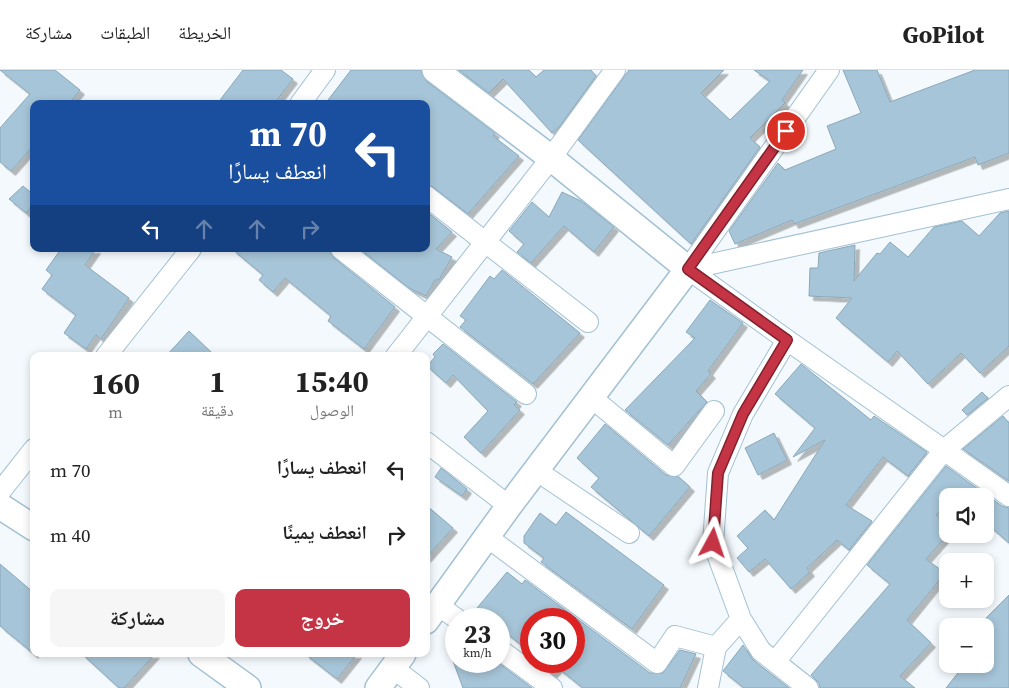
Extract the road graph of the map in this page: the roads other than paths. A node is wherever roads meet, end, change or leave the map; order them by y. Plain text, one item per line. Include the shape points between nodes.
1 (324, 70) edge
2 (435, 70) edge
3 (615, 70) edge
4 (829, 70) edge
5 (305, 100) edge
6 (551, 158) junction
7 (430, 199) edge
8 (1009, 199) edge
9 (484, 241) junction
10 (188, 252) edge
11 (345, 252) edge
12 (688, 269) junction
13 (427, 316) junction
14 (588, 322) dead end
15 (787, 340) junction
16 (109, 352) edge
17 (399, 352) edge
18 (526, 394) dead end
19 (1009, 396) edge
20 (592, 398) junction
21 (714, 412) dead end
22 (430, 445) edge
23 (944, 450) junction
24 (30, 454) edge
25 (536, 471) junction
26 (0, 492) edge
27 (1009, 496) edge
28 (0, 506) edge
29 (509, 506) junction
30 (30, 525) edge
31 (629, 533) dead end
32 (487, 537) junction
33 (441, 615) edge
34 (741, 619) junction
35 (716, 647) junction
36 (205, 657) edge
37 (510, 657) edge
38 (398, 661) edge
39 (775, 662) junction
40 (248, 688) edge
41 (378, 688) edge
42 (419, 688) edge
43 (552, 688) edge
44 (708, 688) edge
45 (808, 688) edge

1 - 5 street
2 - 6 street
3 - 6 street
4 - 12 street
6 - 9 street
6 - 12 street
7 - 9 street
8 - 12 street
9 - 13 street
9 - 14 street
10 - 16 street
11 - 13 street
12 - 15 street
12 - 20 street
13 - 17 street
13 - 18 street
15 - 23 street
15 - 34 street via 743,414 718,473 713,543
19 - 23 street
20 - 21 street via 674,466
20 - 25 street
22 - 29 street
23 - 27 street
23 - 39 street
24 - 26 street
25 - 29 street
25 - 31 street
28 - 30 street
29 - 32 street
32 - 33 street
32 - 35 street via 657,663 675,636
34 - 35 street
34 - 39 street via 761,651
35 - 44 street
36 - 40 street
37 - 43 street
38 - 41 street
38 - 42 street
39 - 45 street

